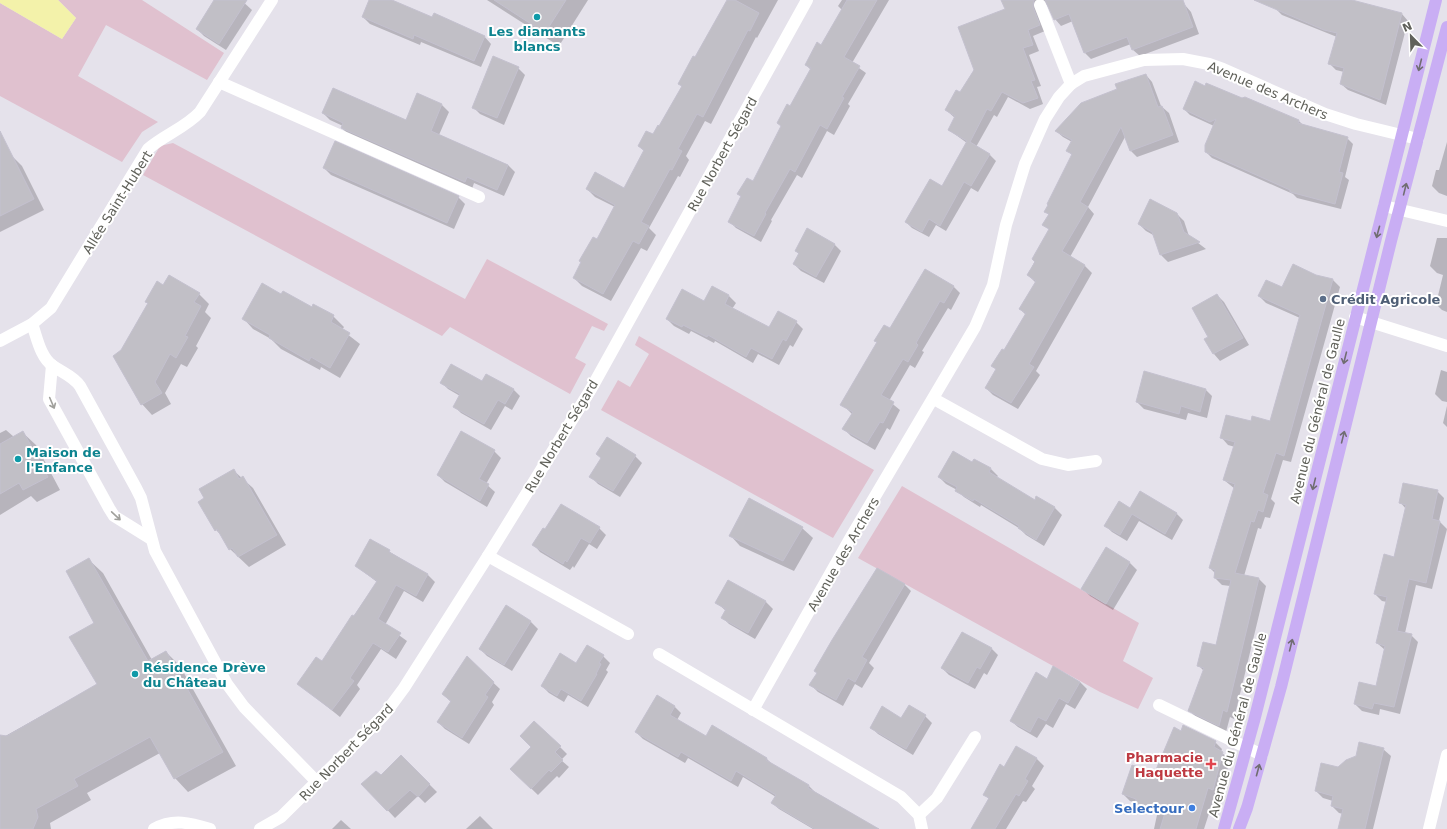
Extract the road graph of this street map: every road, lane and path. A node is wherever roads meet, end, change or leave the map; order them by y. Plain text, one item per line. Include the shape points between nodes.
1 (272, 0) edge
2 (807, 0) edge
3 (1436, 0) edge
4 (1040, 5) dead end
5 (1447, 27) edge
6 (219, 82) junction
7 (1071, 84) junction
8 (1402, 135) junction
9 (1418, 139) junction
10 (479, 198) dead end
11 (1384, 206) junction
12 (1400, 210) junction
13 (1447, 221) edge
14 (1355, 317) junction
15 (1372, 321) junction
16 (32, 324) junction
17 (0, 341) edge
18 (1447, 346) edge
19 (52, 365) junction
20 (934, 399) junction
21 (1096, 461) dead end
22 (151, 539) junction
23 (488, 556) junction
24 (628, 634) dead end
25 (659, 654) dead end
26 (1159, 705) dead end
27 (753, 710) junction
28 (975, 737) dead end
29 (1247, 747) junction
30 (1262, 755) junction
31 (1447, 756) edge
32 (317, 782) junction
33 (919, 815) junction
34 (154, 829) edge
35 (210, 829) edge
36 (260, 829) edge
37 (922, 829) edge
38 (1224, 829) edge
39 (1239, 829) edge
40 (1429, 829) edge

1 - 6 street, Allée Saint-Hubert
2 - 23 street, Rue Norbert Ségard via 591,389
3 -> 8 main road, Avenue du Général de Gaulle
4 - 7 street
5 - 9 main road
6 - 10 street
6 - 16 street, Allée Saint-Hubert via 193,120 167,134 148,150 51,308
7 - 8 street, Avenue des Archers via 1092,72 1126,64 1156,59 1183,59 1223,69 1333,117
7 - 20 street, Avenue des Archers via 1052,107 1033,145 1011,208 989,297
8 - 9 street, Avenue des Archers
8 - 11 main road, Avenue du Général de Gaulle
12 -> 9 main road
11 - 12 street
11 -> 14 main road, Avenue du Général de Gaulle
12 - 13 street
12 - 15 main road
14 - 15 street
14 -> 29 main road, Avenue du Général de Gaulle
15 - 18 street
30 -> 15 main road
16 - 17 street, Allée Saint-Hubert
16 - 19 street via 41,351
19 - 22 street via 70,375 80,386 141,498
19 -> 22 street via 49,399 109,508 114,516
20 - 21 street via 1042,460 1068,465
20 - 27 street, Avenue des Archers via 851,537
22 - 32 street via 155,551 235,697
23 - 24 street
23 - 32 street, Rue Norbert Ségard via 396,701
25 - 27 street
26 - 29 street
27 - 33 street via 901,797
28 - 33 street via 937,798
29 - 30 street
29 - 38 main road, Avenue du Général de Gaulle
39 -> 30 main road
31 - 40 street
32 - 36 street, Rue Norbert Ségard via 281,817
33 - 37 street
34 - 35 street via 168,823 179,822 190,822

